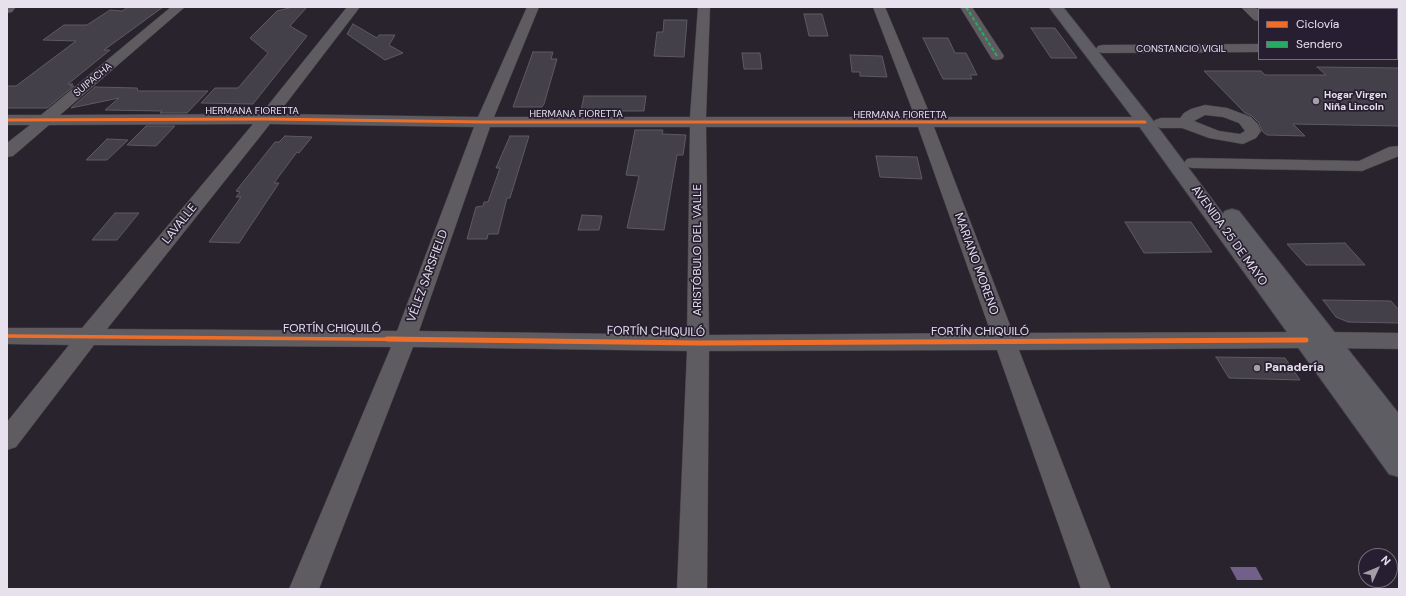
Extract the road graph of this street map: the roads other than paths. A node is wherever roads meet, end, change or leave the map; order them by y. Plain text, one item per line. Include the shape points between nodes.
1 (10, 7) edge
2 (179, 7) edge
3 (354, 7) edge
4 (533, 7) edge
5 (704, 7) edge
6 (879, 7) edge
7 (966, 7) edge
8 (1056, 7) edge
9 (1070, 7) edge
10 (1247, 7) edge
11 (1310, 7) edge
12 (1319, 7) edge
13 (1399, 8) edge
14 (7, 9) edge
15 (1258, 16) edge
16 (1258, 48) edge
17 (1103, 49) junction
18 (997, 56) dead end
19 (266, 119) junction
20 (7, 120) edge
21 (45, 120) junction
22 (484, 122) junction
23 (698, 122) junction
24 (925, 123) junction
25 (1153, 123) junction
26 (1184, 123) dead end
27 (1399, 151) edge
28 (7, 152) edge
29 (1193, 163) junction
30 (7, 336) edge
31 (87, 338) junction
32 (405, 339) junction
33 (1316, 340) junction
34 (1399, 341) edge
35 (1005, 342) junction
36 (698, 343) junction
37 (1399, 432) edge
38 (7, 440) edge
39 (1399, 466) edge
40 (304, 589) edge
41 (692, 589) edge
42 (1096, 589) edge

1 - 14 street
2 - 21 street, SUIPACHA
3 - 19 street, LAVALLE
4 - 22 street, VÉLEZ SARSFIELD
5 - 23 street, ARISTÓBULO DEL VALLE
6 - 24 street, MARIANO MORENO
7 - 18 street
8 - 25 main road, AVENIDA 25 DE MAYO
9 - 17 main road, AVENIDA 25 DE MAYO
10 - 15 street
11 - 12 street
12 - 13 street
16 - 17 street, CONSTANCIO VIGIL
17 - 25 main road, AVENIDA 25 DE MAYO
19 - 21 street, HERMANA FIORETTA
19 - 22 street, HERMANA FIORETTA
19 - 31 street, LAVALLE
20 - 21 street, HERMANA FIORETTA
21 - 28 street, SUIPACHA
22 - 23 street, HERMANA FIORETTA
22 - 32 street, VÉLEZ SARSFIELD
23 - 24 street, HERMANA FIORETTA
23 - 36 street, ARISTÓBULO DEL VALLE
24 - 25 street, HERMANA FIORETTA
24 - 35 street, MARIANO MORENO
25 - 26 street, HERMANA FIORETTA
25 - 29 main road, AVENIDA 25 DE MAYO
25 - 33 main road, AVENIDA 25 DE MAYO
27 - 29 street via 1362,166
29 - 33 main road, AVENIDA 25 DE MAYO
30 - 31 street, FORTÍN CHIQUILÓ
31 - 32 street, FORTÍN CHIQUILÓ
31 - 38 street, LAVALLE
32 - 36 street, FORTÍN CHIQUILÓ
32 - 40 street, VÉLEZ SARSFIELD
33 - 34 street, FORTÍN CHIQUILÓ
33 - 35 street, FORTÍN CHIQUILÓ
33 - 37 main road, AVENIDA 25 DE MAYO
33 - 39 main road, AVENIDA 25 DE MAYO
35 - 36 street, FORTÍN CHIQUILÓ
35 - 42 street, MARIANO MORENO
36 - 41 street, ARISTÓBULO DEL VALLE

